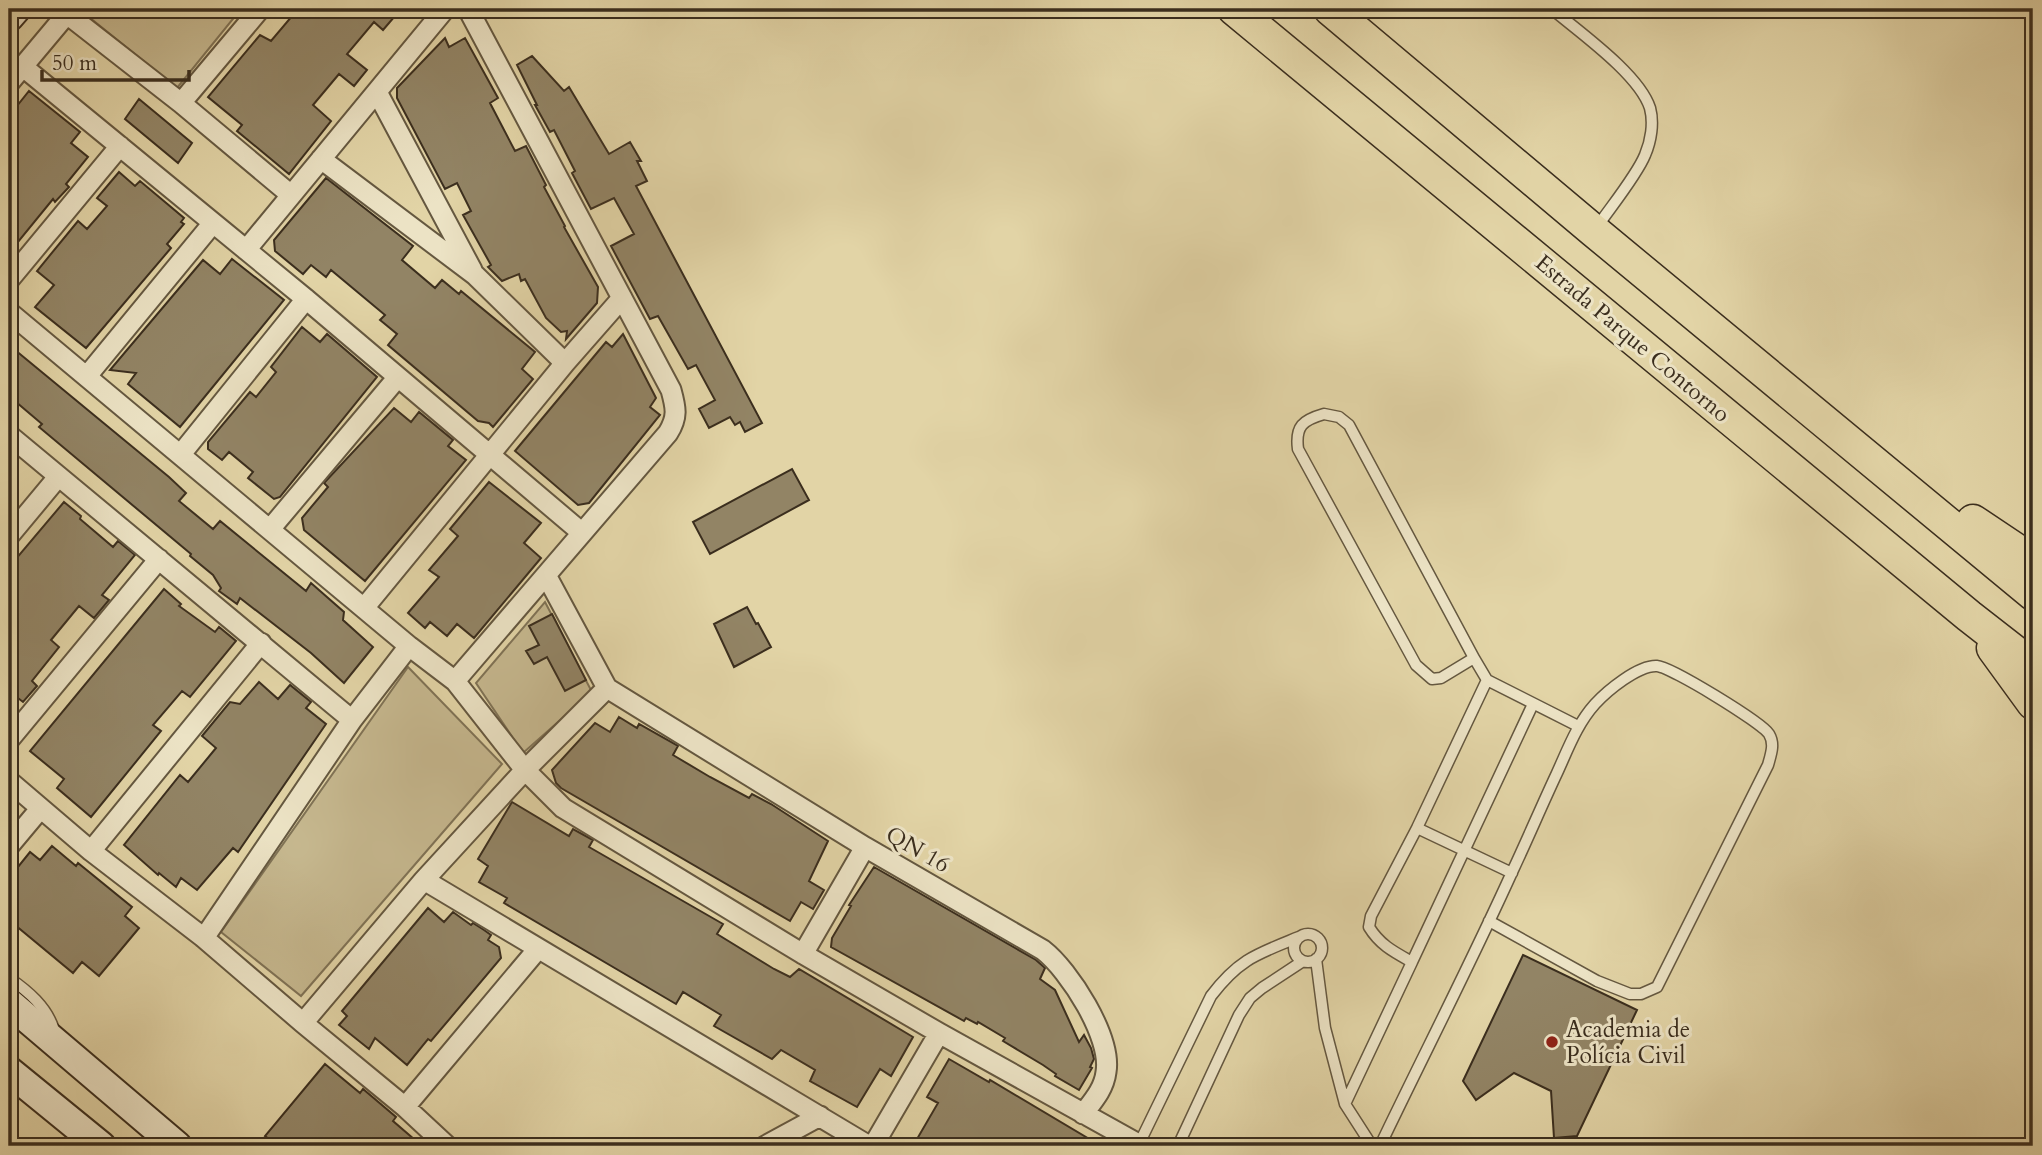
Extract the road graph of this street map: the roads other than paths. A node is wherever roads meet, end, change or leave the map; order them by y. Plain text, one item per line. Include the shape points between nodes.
1 (16, 9) edge
2 (260, 9) edge
3 (445, 9) edge
4 (468, 9) edge
5 (1234, 9) edge
6 (1330, 9) edge
7 (1552, 9) edge
8 (69, 11) edge
9 (9, 18) edge
10 (22, 66) junction
11 (9, 83) edge
12 (377, 92) junction
13 (181, 103) junction
14 (120, 146) junction
15 (321, 159) junction
16 (291, 195) junction
17 (213, 223) junction
18 (1594, 231) junction
19 (246, 250) junction
20 (475, 275) junction
21 (9, 280) edge
22 (622, 298) junction
23 (306, 299) junction
24 (9, 312) edge
25 (565, 363) junction
26 (87, 376) junction
27 (398, 377) junction
28 (1829, 426) junction
29 (9, 435) edge
30 (181, 454) junction
31 (491, 454) junction
32 (58, 477) junction
33 (271, 528) junction
34 (581, 532) junction
35 (9, 536) edge
36 (159, 559) junction
37 (2033, 561) edge
38 (546, 575) junction
39 (2033, 594) edge
40 (364, 608) junction
41 (1969, 616) junction
42 (261, 643) junction
43 (409, 646) junction
44 (1474, 658) junction
45 (2033, 666) edge
46 (1488, 680) junction
47 (455, 681) junction
48 (607, 688) junction
49 (2033, 703) edge
50 (1533, 704) junction
51 (352, 720) junction
52 (1578, 726) junction
53 (9, 740) edge
54 (525, 770) junction
55 (9, 781) edge
56 (40, 809) junction
57 (1417, 828) junction
58 (9, 846) edge
59 (865, 847) junction
60 (92, 851) junction
61 (1464, 852) junction
62 (1512, 873) junction
63 (424, 880) junction
64 (1489, 921) junction
65 (1299, 937) junction
66 (204, 939) junction
67 (537, 950) junction
68 (803, 954) junction
69 (1316, 959) junction
70 (1303, 961) junction
71 (1412, 962) junction
72 (9, 978) edge
73 (9, 1003) edge
74 (303, 1024) junction
75 (939, 1033) junction
76 (57, 1045) junction
77 (9, 1070) edge
78 (1345, 1104) junction
79 (405, 1107) junction
80 (1083, 1114) junction
81 (820, 1116) junction
82 (147, 1136) edge
83 (1140, 1145) edge
84 (101, 1146) edge
85 (177, 1146) edge
86 (447, 1146) edge
87 (765, 1146) edge
88 (871, 1146) edge
89 (1178, 1146) edge
90 (1371, 1146) edge
91 (1380, 1146) edge

1 - 9 main road
2 - 13 street
3 - 12 street
4 - 22 street
5 - 41 highway, Estrada Parque Contorno
6 - 18 highway
7 - 18 lane via 1623,69 1649,107 1653,127 1644,157
8 - 10 street
8 - 13 street
10 - 11 street
10 - 14 street
12 - 15 street
12 - 20 street
13 - 16 street
14 - 17 street
14 - 21 street
15 - 16 street
15 - 20 street
16 - 19 street
17 - 19 street
17 - 26 street
18 - 28 highway
19 - 23 street
20 - 25 street
22 - 25 street
22 - 34 street via 671,390 675,422
23 - 27 street
23 - 30 street
24 - 26 street
25 - 31 street
26 - 30 street
27 - 31 street
27 - 33 street
28 - 37 highway
28 - 39 highway
29 - 32 street
30 - 33 street
31 - 34 street
31 - 40 street
32 - 35 street
32 - 36 street
33 - 40 street
34 - 38 street
36 - 42 street
36 - 53 street
38 - 47 street
38 - 48 street
40 - 43 street
41 - 45 highway, Estrada Parque Contorno
41 - 49 highway
42 - 51 street
42 - 60 street
43 - 47 street
43 - 51 street
44 - 44 lane via 1349,425 1324,414 1312,418 1296,436 1298,449 1416,665 1432,679 1441,678
44 - 46 lane
46 - 50 lane
46 - 57 lane
47 - 54 street
48 - 54 street
48 - 59 street, QN 16
50 - 52 lane
50 - 61 lane
51 - 66 street
52 - 62 lane
52 - 64 lane via 1616,686 1642,669 1657,666 1755,722 1768,733 1772,753 1667,970 1651,991 1630,994 1597,981
54 - 63 street
54 - 68 street via 563,808
55 - 56 street
56 - 58 street
56 - 60 street
57 - 61 lane
57 - 71 lane via 1371,916 1370,927 1384,946
59 - 68 street
59 - 80 street, QN 16 via 1057,961 1092,1018 1106,1052 1107,1072 1101,1091
60 - 66 street
61 - 62 lane
61 - 71 lane
62 - 64 lane
63 - 67 street
63 - 74 street
64 - 91 lane
65 - 69 lane via 1317,936 1322,948
65 - 70 lane via 1295,953
65 - 83 lane via 1242,961 1226,975 1211,996
66 - 74 street
67 - 79 street
67 - 81 street
68 - 75 street
69 - 70 lane
69 - 78 lane via 1325,1028
70 - 89 lane via 1250,998
71 - 78 lane
72 - 76 lane via 44,1010
73 - 76 main road
74 - 79 street
75 - 80 street
75 - 88 street
76 - 82 main road
77 - 84 main road
78 - 90 lane
79 - 86 street
80 - 83 street
81 - 87 street
81 - 88 street
82 - 85 main road

